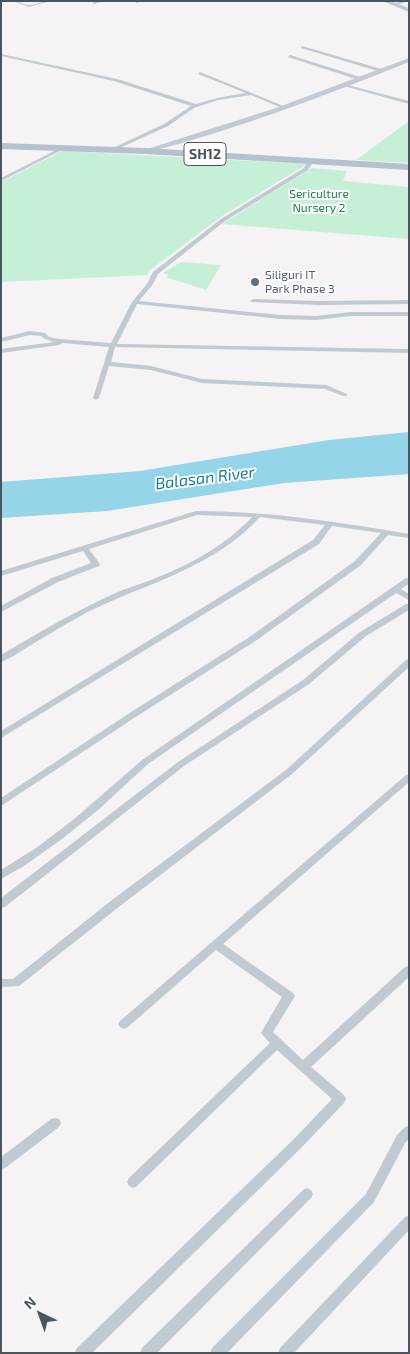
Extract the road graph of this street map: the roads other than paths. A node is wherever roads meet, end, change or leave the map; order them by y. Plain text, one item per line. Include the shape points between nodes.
1 (15, 1) edge
2 (48, 1) edge
3 (103, 1) edge
4 (385, 1) edge
5 (407, 1) edge
6 (94, 3) dead end
7 (396, 4) junction
8 (409, 10) edge
9 (302, 47) dead end
10 (1, 55) edge
11 (290, 56) dead end
12 (409, 60) edge
13 (383, 71) junction
14 (200, 73) dead end
15 (361, 79) junction
16 (346, 85) junction
17 (251, 94) junction
18 (409, 103) edge
19 (196, 106) junction
20 (284, 107) junction
21 (1, 146) edge
22 (62, 148) junction
23 (113, 150) junction
24 (145, 151) junction
25 (311, 161) junction
26 (409, 167) edge
27 (1, 180) edge
28 (253, 301) dead end
29 (136, 302) junction
30 (409, 302) edge
31 (409, 314) edge
32 (1, 340) edge
33 (66, 342) junction
34 (113, 345) junction
35 (1, 351) edge
36 (409, 351) edge
37 (106, 364) junction
38 (345, 395) dead end
39 (96, 398) dead end
40 (258, 515) junction
41 (330, 523) junction
42 (386, 532) junction
43 (409, 536) edge
44 (85, 548) junction
45 (1, 574) edge
46 (409, 580) edge
47 (396, 589) junction
48 (409, 598) edge
49 (409, 606) edge
50 (1, 610) edge
51 (1, 660) edge
52 (409, 662) edge
53 (1, 735) edge
54 (409, 777) edge
55 (1, 802) edge
56 (1, 875) edge
57 (1, 904) edge
58 (216, 945) junction
59 (409, 970) edge
60 (1, 983) edge
61 (124, 1024) dead end
62 (277, 1043) junction
63 (303, 1068) junction
64 (55, 1123) dead end
65 (409, 1131) edge
66 (1, 1164) edge
67 (133, 1182) dead end
68 (307, 1194) dead end
69 (409, 1221) edge
70 (82, 1353) edge
71 (148, 1353) edge
72 (217, 1353) edge
73 (285, 1353) edge

1 - 2 street via 29,6
3 - 6 street
4 - 7 street
5 - 7 street
7 - 8 street
9 - 13 street
10 - 19 street via 144,87
11 - 15 street
12 - 13 street
13 - 15 street
14 - 17 street
15 - 16 street
16 - 18 street
16 - 20 street
17 - 19 street
17 - 20 street
19 - 23 street
20 - 24 street
21 - 22 main road, SH12
22 - 23 main road, SH12
22 - 27 street
23 - 24 main road, SH12
24 - 25 main road, SH12
25 - 26 main road, SH12
25 - 29 street via 306,169 223,220 155,273
28 - 30 street
29 - 31 street via 280,317
29 - 34 street
32 - 33 street via 36,332 52,340
33 - 34 street
33 - 35 street
34 - 36 street
34 - 37 street
37 - 38 street via 151,368 202,381 326,387
37 - 39 street
40 - 41 street
40 - 44 street via 196,513
40 - 51 street via 247,528 209,554 162,578 109,599 45,632
41 - 42 street
41 - 53 street via 316,542
42 - 43 street
42 - 55 street via 358,563 254,638
44 - 45 street
44 - 50 street via 96,564 55,580
46 - 47 street
47 - 48 street
47 - 56 street via 145,762 35,855
49 - 57 street via 362,634 306,682 181,764
52 - 60 street via 288,772 15,983
54 - 58 street
58 - 61 street
58 - 62 street via 289,996 267,1033
59 - 63 street
62 - 63 street
62 - 67 street
63 - 70 street via 340,1099
64 - 66 street
65 - 72 street via 401,1139 370,1198
68 - 71 street
69 - 73 street

